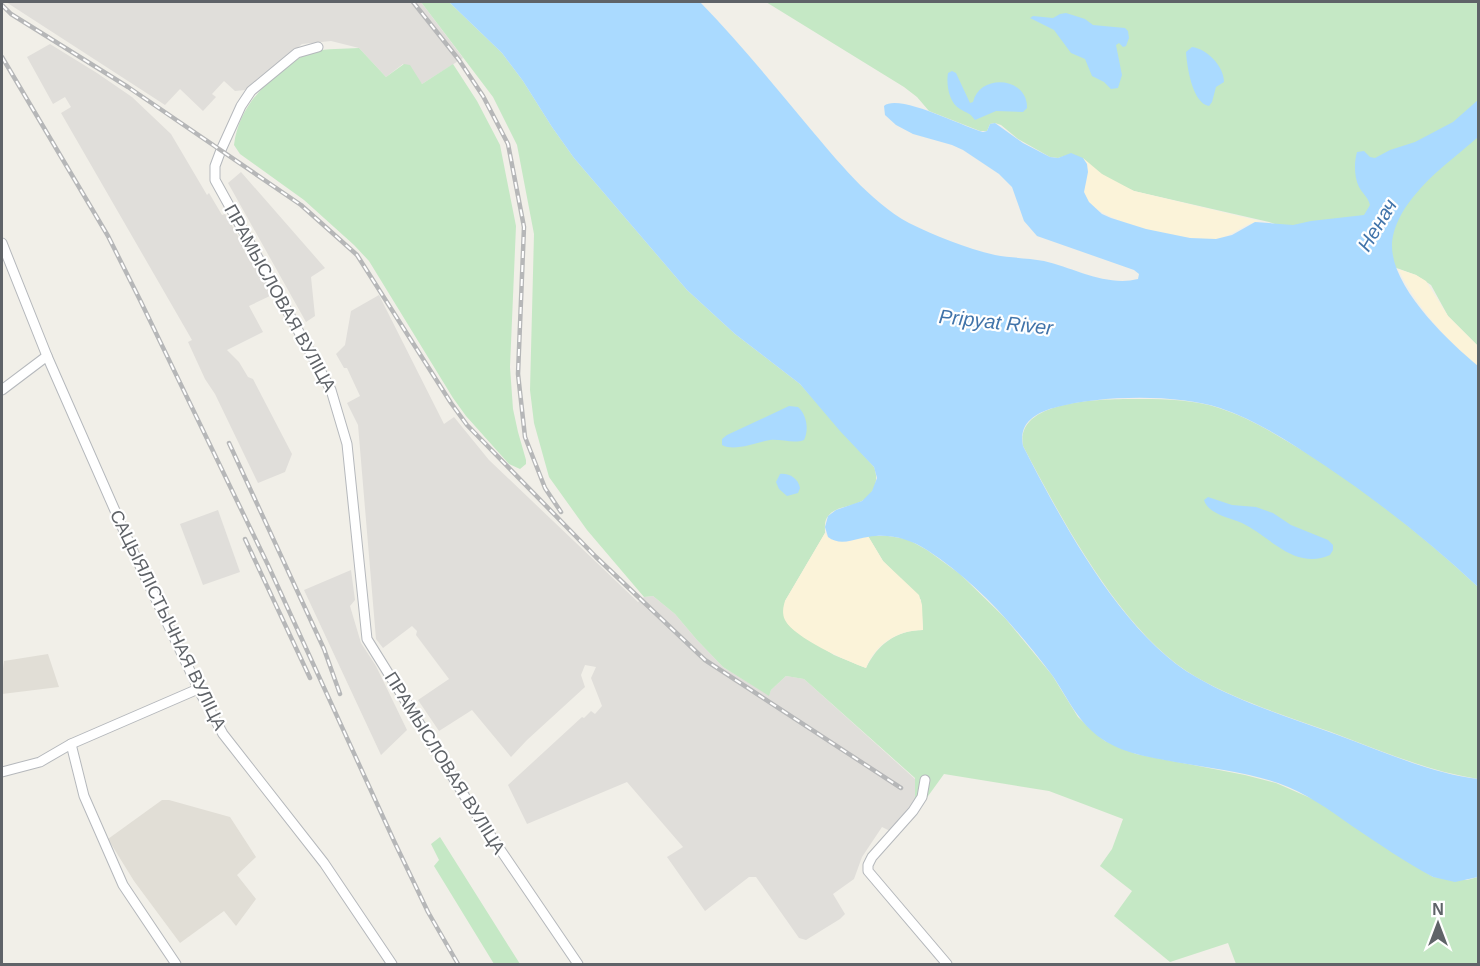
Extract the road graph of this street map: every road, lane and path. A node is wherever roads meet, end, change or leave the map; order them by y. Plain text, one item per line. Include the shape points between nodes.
1 (318, 47) dead end
2 (2, 243) edge
3 (47, 356) junction
4 (2, 390) edge
5 (198, 689) junction
6 (71, 744) junction
7 (2, 772) edge
8 (925, 780) dead end
9 (176, 964) edge
10 (392, 964) edge
11 (578, 964) edge
12 (946, 964) edge

1 - 11 street, ПРАМЫСЛОВАЯ ВУЛІЦА via 297,53 251,91 214,166 214,180 331,390 347,444 367,639 472,808
2 - 3 street, САЦЫЯЛІСТЫЧНАЯ ВУЛІЦА
3 - 4 street
3 - 5 street, САЦЫЯЛІСТЫЧНАЯ ВУЛІЦА
5 - 6 street
5 - 10 street, САЦЫЯЛІСТЫЧНАЯ ВУЛІЦА via 223,734 324,863
6 - 7 street via 40,762
6 - 9 street via 84,796 123,885
8 - 12 street via 922,797 872,857 868,871

